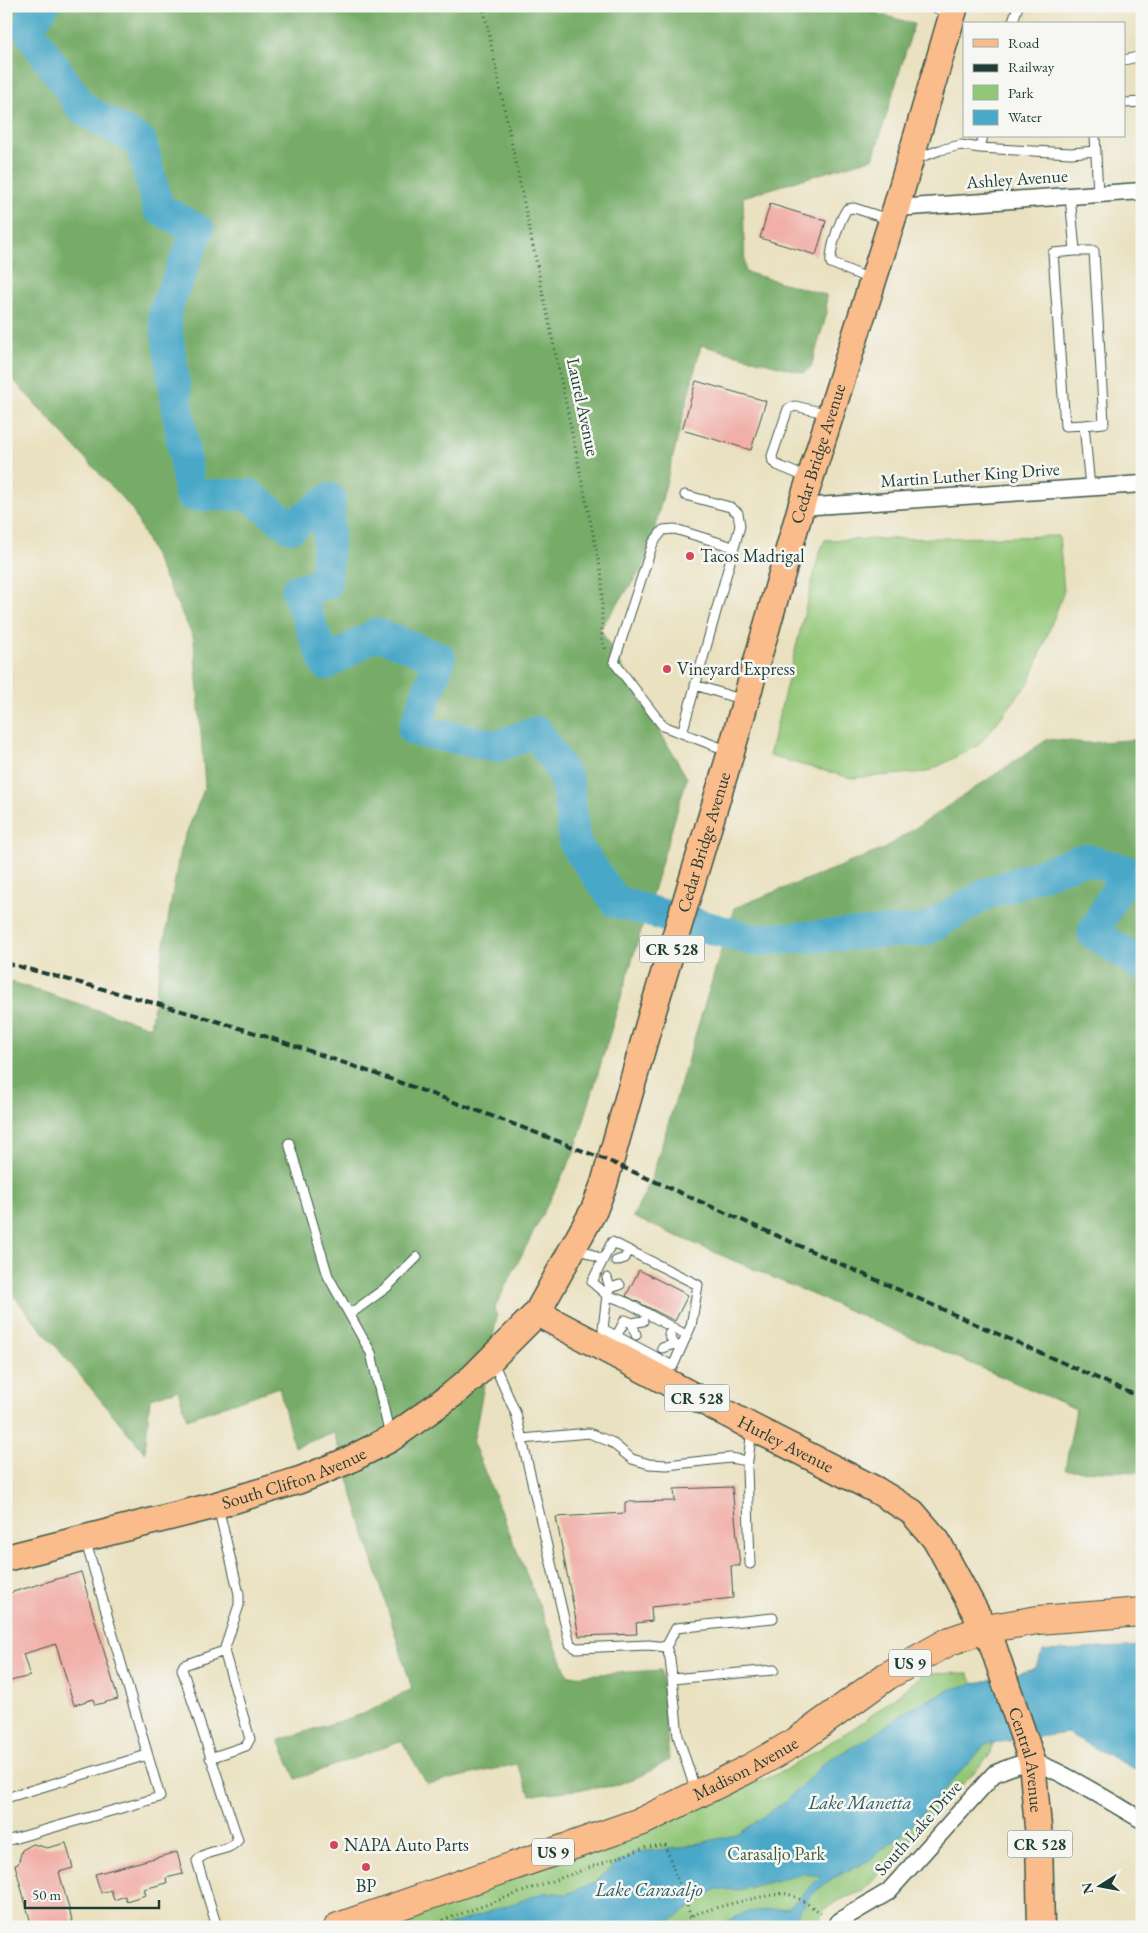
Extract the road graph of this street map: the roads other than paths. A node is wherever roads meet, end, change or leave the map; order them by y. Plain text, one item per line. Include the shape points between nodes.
1 (1018, 6) edge
2 (946, 9) edge
3 (1013, 22) edge
4 (1142, 56) edge
5 (1126, 60) edge
6 (1142, 102) edge
7 (1126, 103) edge
8 (982, 138) edge
9 (1095, 138) edge
10 (980, 148) junction
11 (1096, 151) junction
12 (910, 161) junction
13 (1142, 191) edge
14 (1098, 194) junction
15 (1070, 196) junction
16 (894, 214) junction
17 (1074, 251) junction
18 (872, 280) junction
19 (830, 414) junction
20 (1084, 425) junction
21 (810, 479) junction
22 (1142, 484) edge
23 (1090, 487) junction
24 (685, 495) dead end
25 (802, 507) junction
26 (734, 547) junction
27 (695, 685) junction
28 (746, 702) junction
29 (682, 733) junction
30 (732, 752) junction
31 (289, 1143) dead end
32 (574, 1246) junction
33 (627, 1254) junction
34 (417, 1257) dead end
35 (603, 1260) junction
36 (616, 1261) dead end
37 (629, 1267) dead end
38 (607, 1278) dead end
39 (620, 1285) dead end
40 (608, 1291) junction
41 (537, 1313) junction
42 (350, 1314) junction
43 (643, 1321) dead end
44 (632, 1323) junction
45 (669, 1334) dead end
46 (636, 1335) dead end
47 (686, 1335) junction
48 (605, 1336) junction
49 (677, 1346) junction
50 (662, 1348) dead end
51 (491, 1359) junction
52 (670, 1374) junction
53 (752, 1427) junction
54 (390, 1439) junction
55 (522, 1440) junction
56 (748, 1461) junction
57 (217, 1505) junction
58 (85, 1539) junction
59 (6, 1558) edge
60 (750, 1564) dead end
61 (1142, 1612) edge
62 (773, 1618) dead end
63 (987, 1634) junction
64 (666, 1646) junction
65 (224, 1651) junction
66 (774, 1670) dead end
67 (672, 1679) junction
68 (148, 1755) junction
69 (210, 1758) junction
70 (1031, 1758) junction
71 (697, 1795) junction
72 (6, 1798) edge
73 (1142, 1820) edge
74 (6, 1841) edge
75 (837, 1925) edge
76 (217, 1927) edge
77 (338, 1927) edge
78 (1041, 1927) edge

1 - 3 lane
2 - 12 main road, Cedar Bridge Avenue / CR 528
4 - 5 lane
6 - 7 lane
8 - 10 lane
9 - 11 lane
10 - 11 lane via 1070,153
10 - 12 lane via 961,145
11 - 14 lane
12 - 16 main road, Cedar Bridge Avenue / CR 528
13 - 14 street, Ashley Avenue
14 - 15 street, Ashley Avenue
15 - 16 street, Ashley Avenue
15 - 17 lane
16 - 18 main road, Cedar Bridge Avenue / CR 528
16 - 18 lane via 854,208 847,209 843,216 831,263
17 - 20 lane via 1094,251 1103,404 1104,423
17 - 20 lane via 1053,253 1064,426
18 - 19 main road, Cedar Bridge Avenue / CR 528
19 - 21 main road, Cedar Bridge Avenue / CR 528
19 - 21 lane via 791,406 772,456 777,465
20 - 23 lane
21 - 25 main road, Cedar Bridge Avenue / CR 528
22 - 23 street, Martin Luther King Drive
23 - 25 street, Martin Luther King Drive
24 - 26 lane via 730,507 738,513 740,526
25 - 28 main road, Cedar Bridge Avenue / CR 528
26 - 27 lane
26 - 29 lane via 676,529 663,530 653,542 614,662 663,726
27 - 28 lane
27 - 29 lane
28 - 30 main road, Cedar Bridge Avenue / CR 528
29 - 30 lane
30 - 32 main road, Cedar Bridge Avenue / CR 528 via 611,1162 594,1210
31 - 42 lane via 328,1276
32 - 35 lane
32 - 41 main road, CR 528
33 - 35 lane via 612,1242
33 - 36 lane
33 - 37 lane
33 - 47 lane via 698,1285 691,1326
34 - 42 lane via 387,1287
35 - 40 lane via 592,1282
38 - 40 lane
39 - 40 lane
40 - 47 lane
40 - 48 lane
41 - 48 main road, Hurley Avenue / CR 528
41 - 51 main road, South Clifton Avenue
42 - 54 lane via 370,1353
43 - 44 lane
44 - 46 lane
44 - 48 lane via 625,1320
45 - 49 lane
47 - 49 lane
48 - 52 main road, Hurley Avenue / CR 528
49 - 50 lane
49 - 52 lane
51 - 54 main road, South Clifton Avenue via 453,1394
51 - 55 lane via 516,1414
52 - 53 main road, Hurley Avenue / CR 528
53 - 56 lane
53 - 63 main road, Hurley Avenue / CR 528 via 876,1490 912,1512 937,1541
54 - 57 main road, South Clifton Avenue via 300,1480
55 - 56 lane via 589,1433 611,1442 632,1459 649,1464 730,1458
55 - 64 lane via 570,1644 576,1648
56 - 60 lane
57 - 58 main road, South Clifton Avenue
57 - 65 lane via 239,1594 239,1606
58 - 59 main road, South Clifton Avenue
58 - 68 lane
61 - 63 highway, Madison Avenue / US 9 via 1038,1620
62 - 64 lane via 676,1628
63 - 70 main road, Central Avenue / CR 528
63 - 71 highway, Madison Avenue / US 9 via 950,1642 887,1676 794,1743
64 - 67 lane
65 - 69 lane via 250,1739 246,1746
65 - 69 lane via 184,1665 182,1669
66 - 67 lane
67 - 71 lane via 678,1736
68 - 72 lane
68 - 74 lane via 160,1797
69 - 76 lane via 238,1840 234,1846 201,1855 196,1861
70 - 73 street
70 - 75 street, South Lake Drive via 994,1774 888,1892
70 - 78 main road, Central Avenue / CR 528 via 1039,1838
71 - 77 highway, Madison Avenue / US 9 via 643,1820

